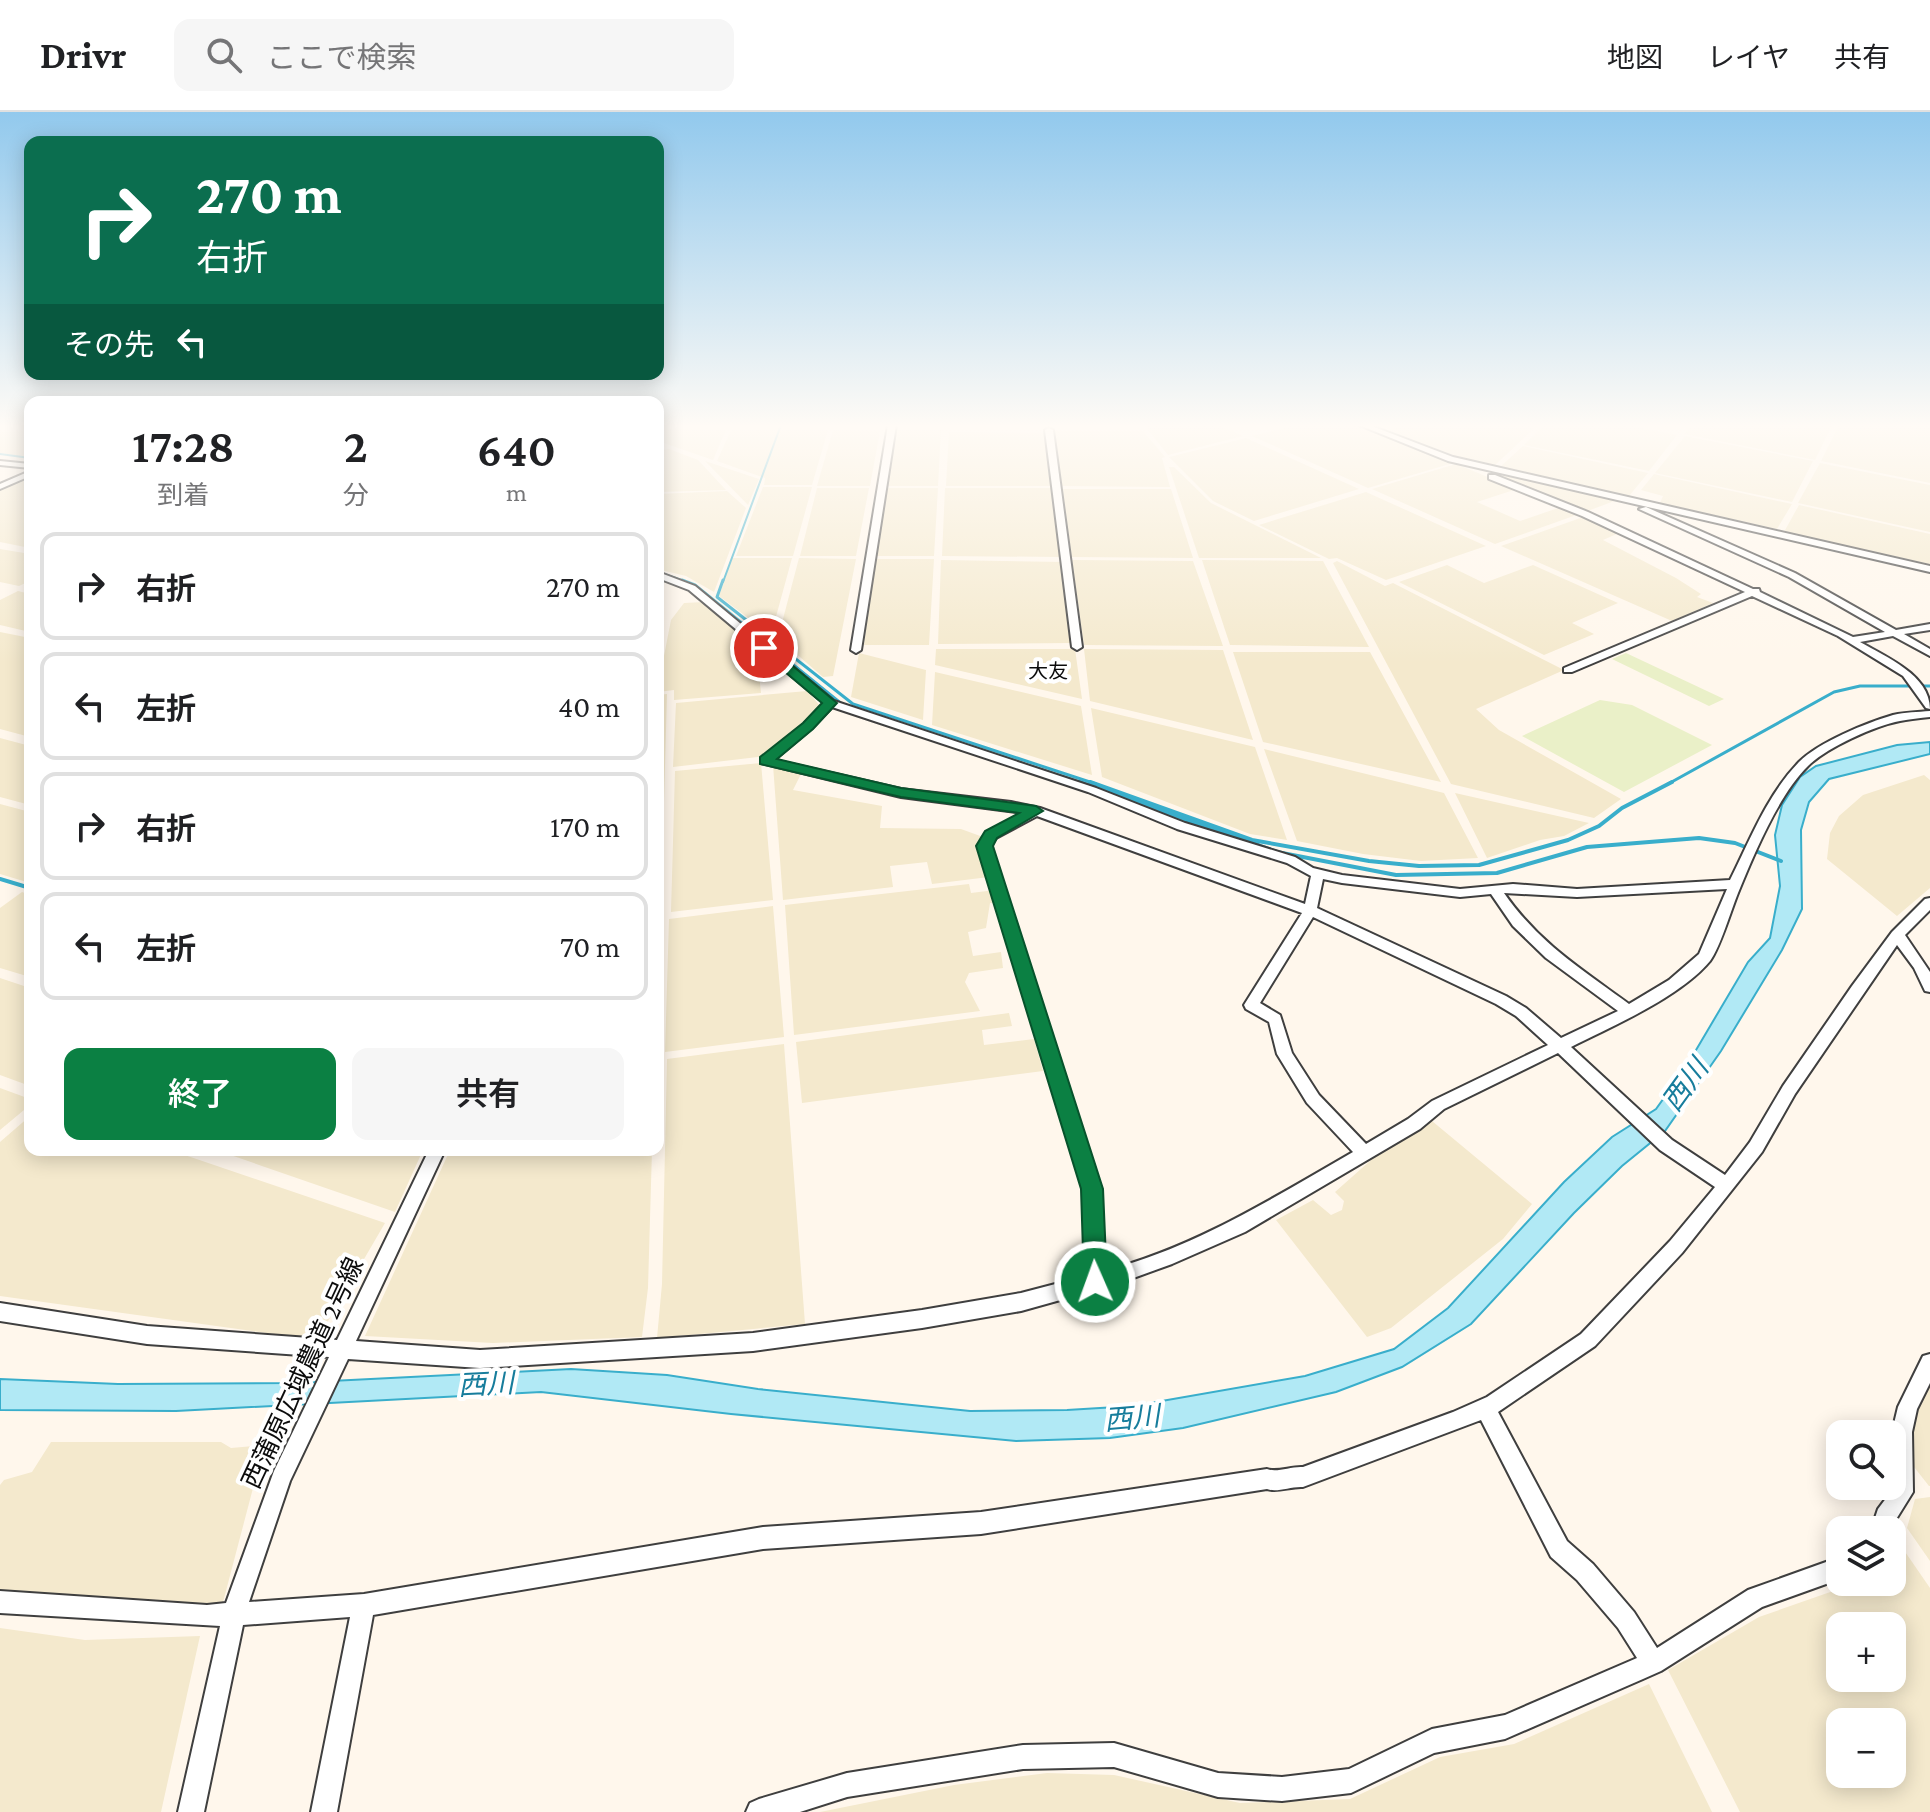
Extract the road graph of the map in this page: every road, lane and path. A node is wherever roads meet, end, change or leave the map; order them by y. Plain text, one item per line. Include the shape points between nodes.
1 (879, 504) edge
2 (1059, 504) edge
3 (1561, 504) edge
4 (1636, 504) edge
5 (1649, 504) edge
6 (1930, 569) edge
7 (664, 577) edge
8 (1756, 591) junction
9 (1930, 627) edge
10 (1896, 633) junction
11 (1852, 640) junction
12 (1077, 647) dead end
13 (856, 650) dead end
14 (1930, 653) edge
15 (1568, 670) dead end
16 (830, 703) junction
17 (1930, 706) edge
18 (1930, 714) edge
19 (1036, 811) junction
20 (1318, 873) junction
21 (1735, 884) junction
22 (1495, 890) junction
23 (1930, 902) edge
24 (1310, 911) junction
25 (1897, 935) junction
26 (1930, 987) edge
27 (1627, 1010) junction
28 (1560, 1046) junction
29 (1364, 1152) junction
30 (434, 1156) edge
31 (1726, 1185) junction
32 (1095, 1282) junction
33 (0, 1312) edge
34 (339, 1357) junction
35 (1930, 1363) edge
36 (1485, 1408) junction
37 (1885, 1516) edge
38 (1826, 1573) edge
39 (0, 1602) edge
40 (364, 1605) junction
41 (234, 1614) junction
42 (1653, 1663) junction
43 (191, 1812) edge
44 (324, 1812) edge
45 (759, 1812) edge

1 - 13 street
2 - 12 street
3 - 8 street
4 - 10 street via 1792,575
5 - 6 street
7 - 16 street via 692,588
8 - 11 street
8 - 15 street
9 - 10 street
10 - 11 street
10 - 14 street
11 - 17 street via 1907,674
16 - 19 street via 765,761 901,793
16 - 20 street via 1092,790
18 - 21 street via 1896,718 1863,730 1804,763 1777,798
19 - 24 street
19 - 32 street via 991,835 984,846 1092,1189
20 - 22 street via 1460,893
20 - 24 street
21 - 22 street via 1577,893
21 - 27 street via 1705,957 1674,984
22 - 27 street via 1518,923 1551,955
23 - 25 street
24 - 28 street via 1501,1000
24 - 29 street via 1251,1005 1275,1019 1285,1054 1313,1099
25 - 26 street
25 - 31 street
27 - 28 street
28 - 29 street via 1438,1105
28 - 31 street via 1666,1145
29 - 32 street via 1239,1227
30 - 34 street, 西蒲原広域農道 2号線
31 - 36 street via 1588,1340
32 - 34 street via 1021,1302 753,1342 480,1359
33 - 34 street
34 - 41 street, 西蒲原広域農道 2号線 via 291,1455
35 - 37 street via 1902,1432 1903,1492
36 - 40 street via 1303,1477 981,1523 763,1538
36 - 42 street via 1559,1549 1626,1620
38 - 42 street via 1756,1598
39 - 41 street
40 - 41 street
40 - 44 street
41 - 43 street, 西蒲原広域農道 2号線
42 - 45 street via 1505,1727 1432,1741 1351,1781 1282,1789 1218,1785 1114,1755 1023,1757 847,1785

